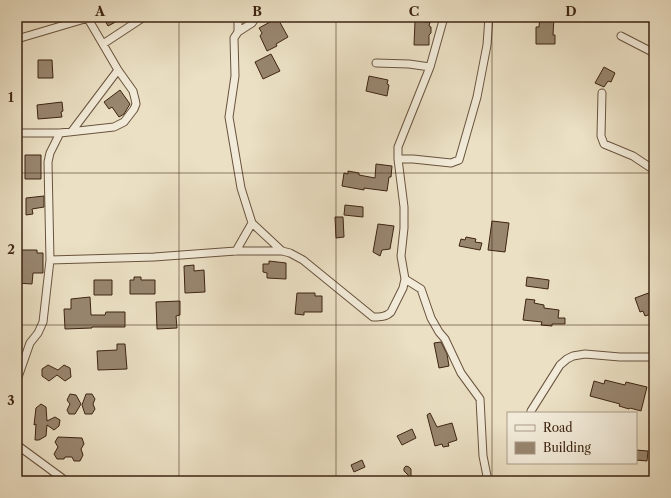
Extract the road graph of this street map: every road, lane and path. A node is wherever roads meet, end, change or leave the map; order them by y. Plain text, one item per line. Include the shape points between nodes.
1 (87, 17) edge
2 (144, 17) edge
3 (238, 17) edge
4 (256, 17) edge
5 (444, 17) edge
6 (489, 17) edge
7 (238, 32) junction
8 (621, 36) dead end
9 (17, 39) edge
10 (103, 44) junction
11 (654, 53) edge
12 (376, 62) dead end
13 (430, 67) junction
14 (118, 70) junction
15 (602, 94) dead end
16 (72, 131) junction
17 (17, 133) edge
18 (60, 133) junction
19 (398, 159) junction
20 (654, 170) edge
21 (252, 223) junction
22 (236, 251) junction
23 (282, 251) junction
24 (50, 260) junction
25 (405, 279) junction
26 (654, 357) edge
27 (17, 380) edge
28 (531, 410) dead end
29 (17, 445) edge
30 (66, 481) edge
31 (488, 481) edge

1 - 9 street
1 - 10 street
2 - 10 street
3 - 7 street
4 - 7 street via 252,23
5 - 13 street
6 - 19 street via 487,45 477,97 459,160 451,163
7 - 21 street via 234,38 235,76 228,117 241,188
8 - 11 street
10 - 14 street
12 - 13 street
13 - 19 street via 399,144
14 - 16 street
14 - 16 street via 133,91 136,104 134,109 124,122 114,127
15 - 20 street via 601,136 604,144 633,156
16 - 18 street
17 - 18 street
18 - 24 street via 48,162
19 - 25 street via 404,207 401,256
21 - 22 street
21 - 23 street
22 - 23 street
22 - 24 street via 154,257
23 - 25 street via 303,260 373,317 386,316 391,312
24 - 27 street via 43,322 30,343
25 - 31 street via 421,289 431,318 446,339 461,373 480,399 483,456
26 - 28 street via 585,354 573,356 560,365
29 - 30 street

